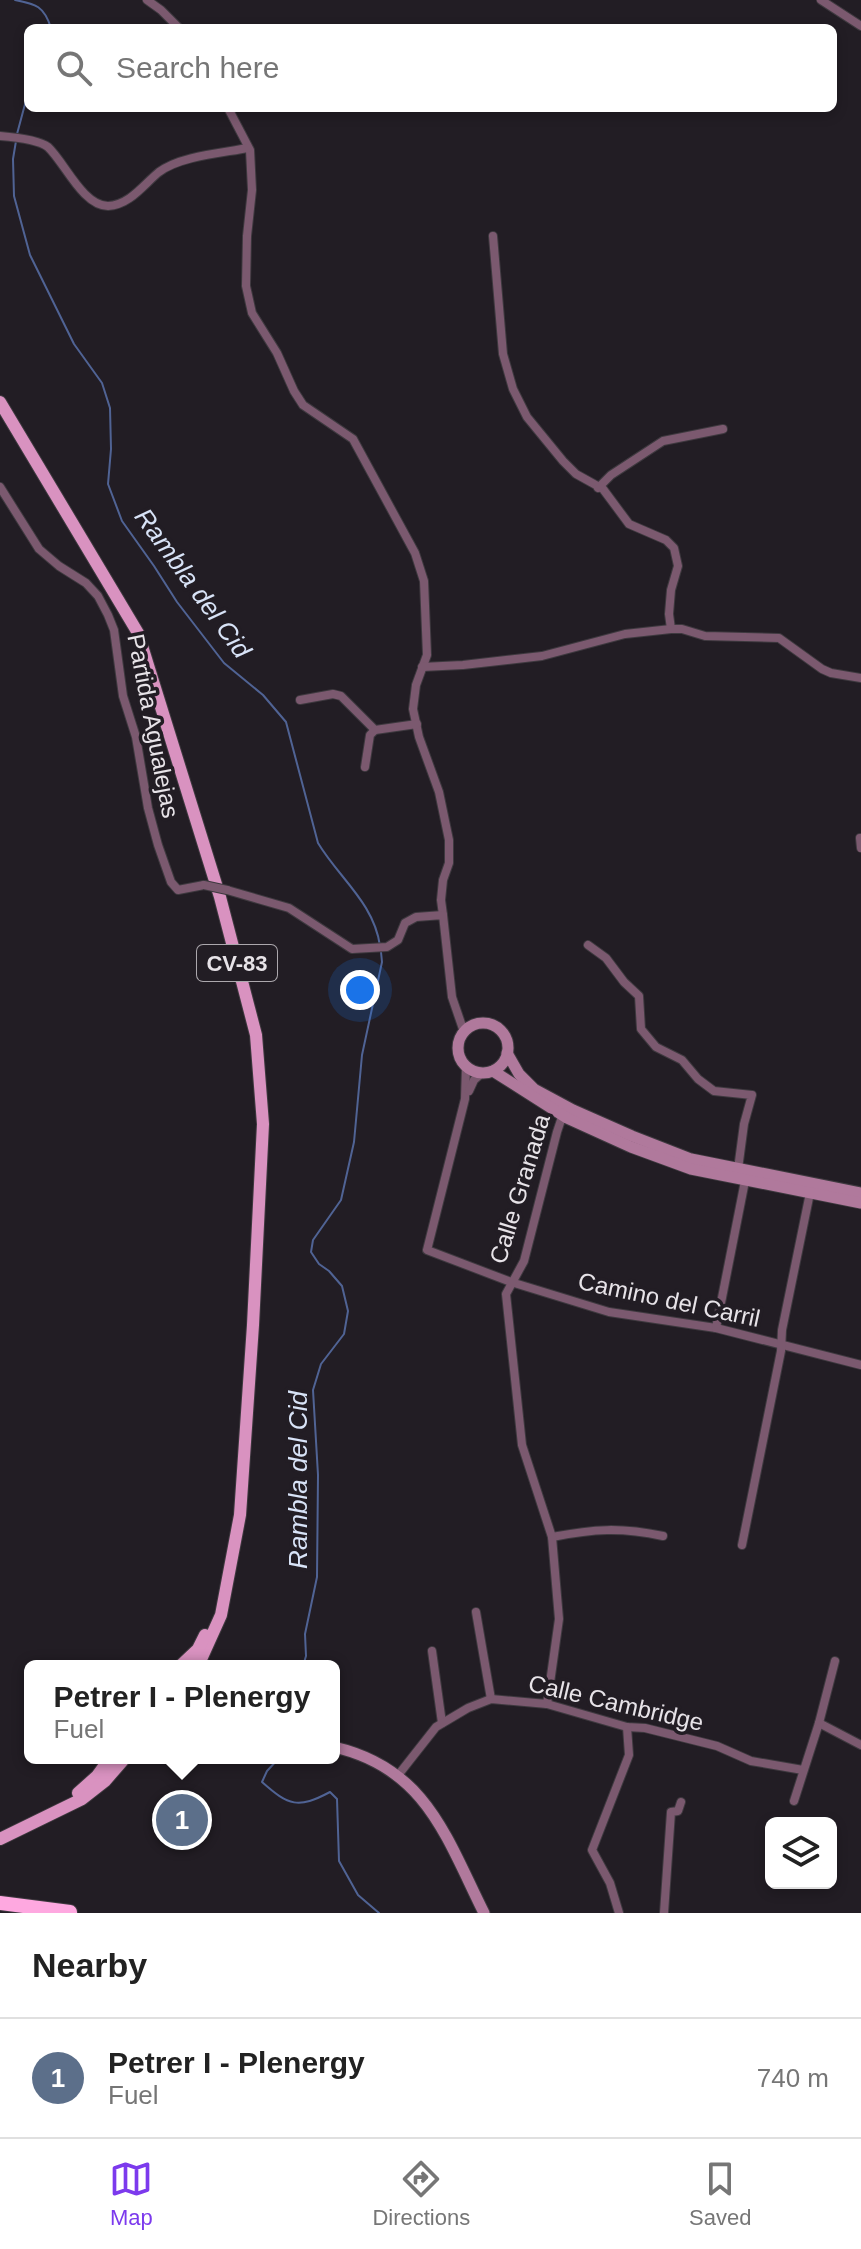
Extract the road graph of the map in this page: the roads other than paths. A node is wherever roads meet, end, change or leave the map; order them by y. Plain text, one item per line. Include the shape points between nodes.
1 (148, 0) edge
2 (821, 0) edge
3 (175, 24) edge
4 (861, 26) edge
5 (230, 112) edge
6 (0, 136) edge
7 (248, 148) junction
8 (493, 236) dead end
9 (0, 402) edge
10 (723, 429) dead end
11 (0, 487) edge
12 (598, 488) junction
13 (671, 629) junction
14 (422, 667) junction
15 (861, 678) edge
16 (300, 700) dead end
17 (417, 724) junction
18 (375, 730) junction
19 (365, 767) dead end
20 (860, 838) edge
21 (861, 848) edge
22 (443, 915) junction
23 (588, 945) dead end
24 (469, 1029) junction
25 (507, 1053) junction
26 (466, 1067) junction
27 (487, 1072) junction
28 (465, 1099) junction
29 (564, 1111) junction
30 (744, 1173) junction
31 (811, 1188) junction
32 (861, 1193) edge
33 (861, 1203) edge
34 (511, 1282) junction
35 (716, 1328) junction
36 (780, 1344) junction
37 (861, 1365) edge
38 (663, 1536) dead end
39 (552, 1537) junction
40 (742, 1545) dead end
41 (230, 1573) junction
42 (476, 1612) dead end
43 (432, 1651) dead end
44 (186, 1660) edge
45 (201, 1660) edge
46 (835, 1661) dead end
47 (491, 1699) junction
48 (547, 1704) junction
49 (442, 1723) junction
50 (819, 1723) junction
51 (627, 1727) junction
52 (861, 1745) edge
53 (340, 1749) edge
54 (106, 1764) edge
55 (120, 1764) edge
56 (803, 1770) junction
57 (399, 1774) junction
58 (794, 1801) dead end
59 (681, 1802) dead end
60 (39, 1819) junction
61 (0, 1839) edge
62 (0, 1903) edge
63 (49, 1913) edge
64 (73, 1913) edge
65 (484, 1913) edge
66 (619, 1913) edge
67 (664, 1913) edge

1 - 3 street
2 - 4 street
5 - 7 street
6 - 7 street via 46,145 91,201 105,206 139,192 174,163
7 - 14 street via 252,190 246,286 252,313 303,405 353,439 415,553 424,581 427,655
8 - 12 street via 503,354 513,389 527,417 563,461
9 - 41 main road, CV-83 via 138,633 220,897 256,1035 263,1124 240,1515
10 - 12 street via 663,441
11 - 22 street, Partida Agualejas, bridge via 39,549 86,583 104,607 114,630 148,808 178,890 204,885 289,908 352,949 387,947 398,940 405,923
12 - 13 street via 629,524 674,548 678,566 671,590
13 - 14 street via 625,634 542,656
13 - 15 street via 705,636 779,638 822,669
14 - 17 street via 413,709
16 - 18 street via 341,696
17 - 18 street
17 - 22 street via 449,840
18 - 19 street
20 - 21 street
22 - 24 street via 452,997
23 - 30 street via 639,996 641,1029 656,1047 682,1060 714,1091 752,1095 744,1124
24 - 25 street via 483,1023 494,1026 507,1042
24 - 26 street via 458,1046
25 - 27 street via 502,1064
25 - 29 street via 519,1074
26 - 27 street
26 - 28 street
27 - 28 street via 474,1080
27 - 29 street
28 - 34 street, Camino del Carril via 427,1250
29 - 30 street via 631,1147 691,1169
29 - 34 street, Calle Granada via 524,1261
30 - 31 street
30 - 35 street
31 - 32 street
31 - 33 street
31 - 36 street
34 - 35 street, Camino del Carril via 609,1312
34 - 39 street via 506,1294 522,1445
35 - 36 street, Camino del Carril
36 - 37 street, Camino del Carril
36 - 40 street
38 - 39 street via 593,1529
39 - 48 street via 559,1619
41 - 44 main road, CV-83 via 209,1628
41 - 45 main road, CV-83 via 221,1615
42 - 47 street
43 - 49 street
46 - 50 street
47 - 48 street, Calle Cambridge
47 - 49 street, Calle Cambridge
48 - 51 street, Calle Cambridge
49 - 57 street, Calle Cambridge
50 - 52 street
50 - 56 street
51 - 56 street, Calle Cambridge
51 - 66 street via 629,1755 592,1850
53 - 57 street
54 - 60 main road via 77,1794
55 - 60 main road via 82,1799
56 - 58 street
57 - 65 street via 434,1816
59 - 67 street via 678,1811 671,1812
60 - 61 main road
62 - 64 highway
63 - 64 highway

